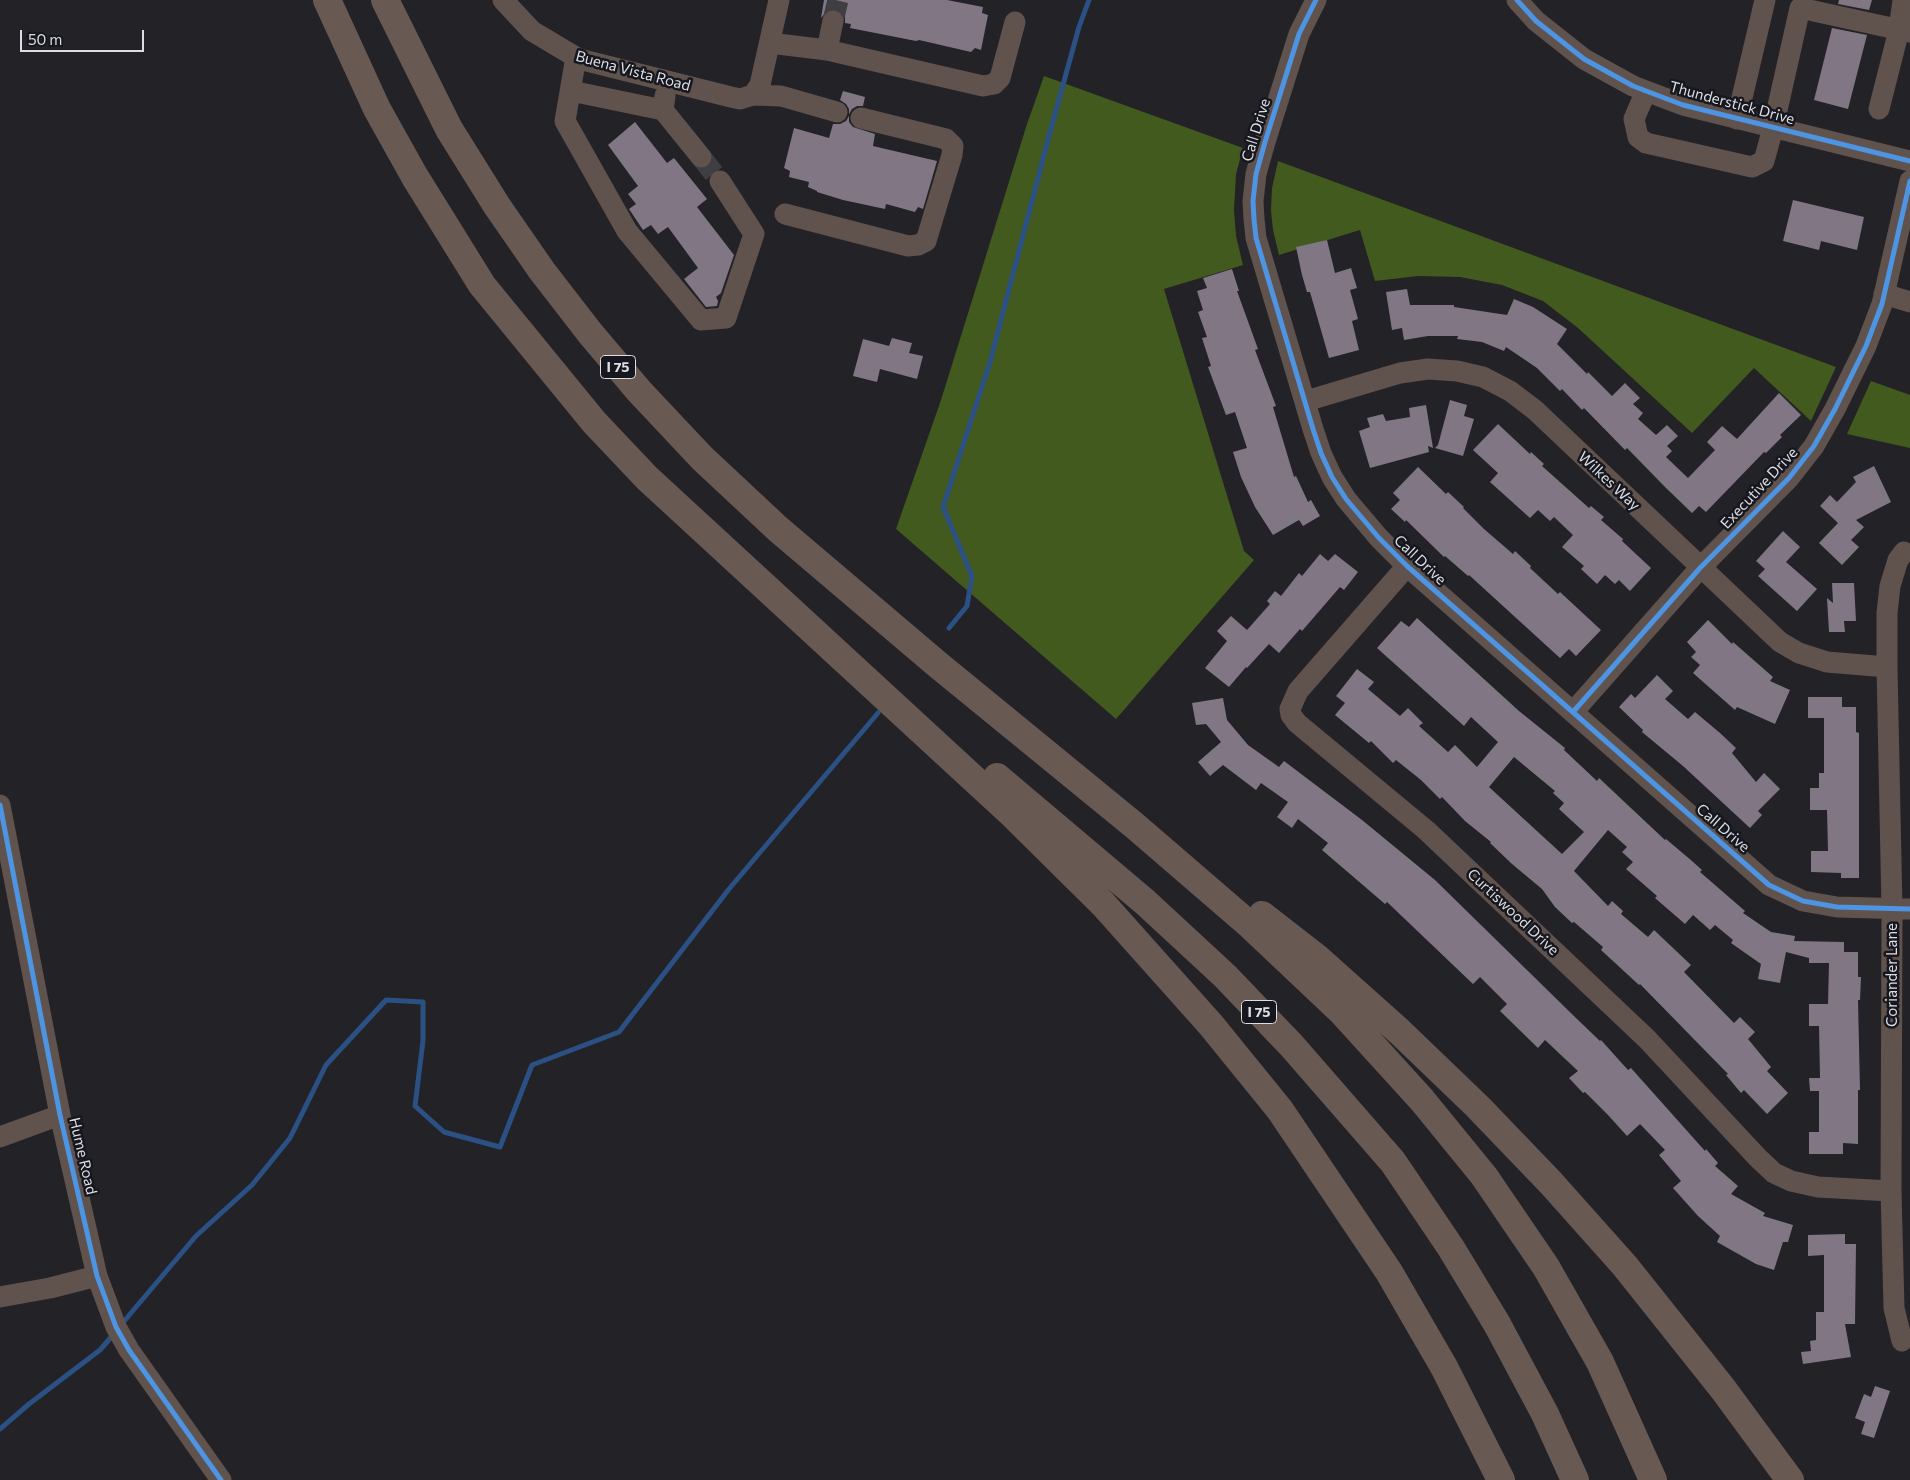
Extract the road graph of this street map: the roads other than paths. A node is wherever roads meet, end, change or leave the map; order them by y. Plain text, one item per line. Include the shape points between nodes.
1 (327, 0) edge
2 (385, 0) edge
3 (503, 0) edge
4 (779, 0) edge
5 (1316, 0) edge
6 (1516, 0) edge
7 (1765, 0) edge
8 (1903, 0) edge
9 (1801, 4) edge
10 (833, 21) tunnel mouth
11 (1015, 22) dead end
12 (1904, 31) edge
13 (770, 43) junction
14 (827, 50) junction
15 (576, 57) junction
16 (667, 82) junction
17 (570, 91) junction
18 (1646, 91) junction
19 (753, 95) junction
20 (1879, 109) dead end
21 (662, 110) junction
22 (837, 112) dead end
23 (861, 118) dead end
24 (1737, 119) junction
25 (1773, 128) junction
26 (700, 157) tunnel mouth
27 (1910, 161) edge
28 (720, 181) tunnel mouth
29 (1910, 181) edge
30 (785, 214) dead end
31 (1884, 294) junction
32 (1910, 302) edge
33 (1306, 401) junction
34 (1904, 552) dead end
35 (1407, 566) junction
36 (1700, 568) junction
37 (827, 643) junction
38 (937, 664) junction
39 (1887, 666) junction
40 (1572, 712) junction
41 (0, 805) edge
42 (1901, 909) edge
43 (60, 1115) junction
44 (0, 1137) edge
45 (1891, 1191) junction
46 (100, 1284) junction
47 (0, 1298) edge
48 (1902, 1341) dead end
49 (221, 1480) edge
50 (1501, 1480) edge
51 (1575, 1480) edge
52 (1653, 1480) edge
53 (1790, 1480) edge

1 - 37 highway, I 75 via 377,109 482,285 594,422 647,478
2 - 38 highway, I 75 via 449,129 497,206 590,333 702,458 778,529
3 - 15 street, Buena Vista Road via 532,31
4 - 13 street
5 - 33 street, Call Drive via 1299,34 1264,142 1253,201 1256,238
6 - 18 street, Thunderstick Drive via 1536,21 1584,59
7 - 24 street
8 - 12 street
9 - 12 street
9 - 25 street
10 - 14 street
11 - 14 street via 1000,78 994,84 983,86
12 - 20 street
13 - 14 street
13 - 19 street via 760,85
15 - 16 street, Buena Vista Road
15 - 17 street
16 - 19 street, Buena Vista Road via 740,99
16 - 21 street
17 - 21 street
17 - 28 street via 565,121 627,231 701,320 726,318 754,234
18 - 24 street, Thunderstick Drive via 1682,105
18 - 25 street via 1634,119 1638,136 1646,143 1752,168 1764,161
19 - 22 street, Buena Vista Road via 781,96
21 - 26 street
23 - 30 street via 946,139 953,146 926,241 918,246 908,246
24 - 25 street, Thunderstick Drive
25 - 27 street, Thunderstick Drive
29 - 31 street, Executive Drive
31 - 32 street
31 - 36 street, Executive Drive via 1866,346 1814,446 1788,478
33 - 35 street, Call Drive via 1321,453 1332,477 1378,538
33 - 36 street, Wilkes Way via 1428,369 1483,377 1510,391 1534,410
34 - 39 street, Coriander Lane via 1898,560 1890,586
35 - 40 street, Call Drive
35 - 45 street, Curtiswood Drive via 1298,691 1290,709 1297,723 1434,837 1648,1039 1774,1173 1818,1187
36 - 39 street, Wilkes Way via 1780,642 1799,652 1828,662
36 - 40 street, Executive Drive
37 - 50 highway via 1013,815 1103,904 1211,1025 1280,1110 1389,1272 1444,1367
37 - 51 highway, I 75 via 1005,784 1144,902 1225,976 1292,1046 1393,1162 1451,1248 1497,1324 1545,1414
38 - 52 highway, I 75 via 1251,926 1342,1012 1422,1100 1484,1176 1546,1267 1600,1362
38 - 53 highway via 1316,957 1407,1038 1550,1183 1625,1266 1723,1389
39 - 42 street, Coriander Lane
40 - 42 street, Call Drive via 1769,885 1803,901 1844,908
41 - 43 street, Hume Road
42 - 45 street, Coriander Lane
43 - 44 street
43 - 46 street, Hume Road
45 - 48 street, Coriander Lane via 1894,1308
46 - 47 street via 50,1288
46 - 49 street, Hume Road via 116,1327 129,1350

